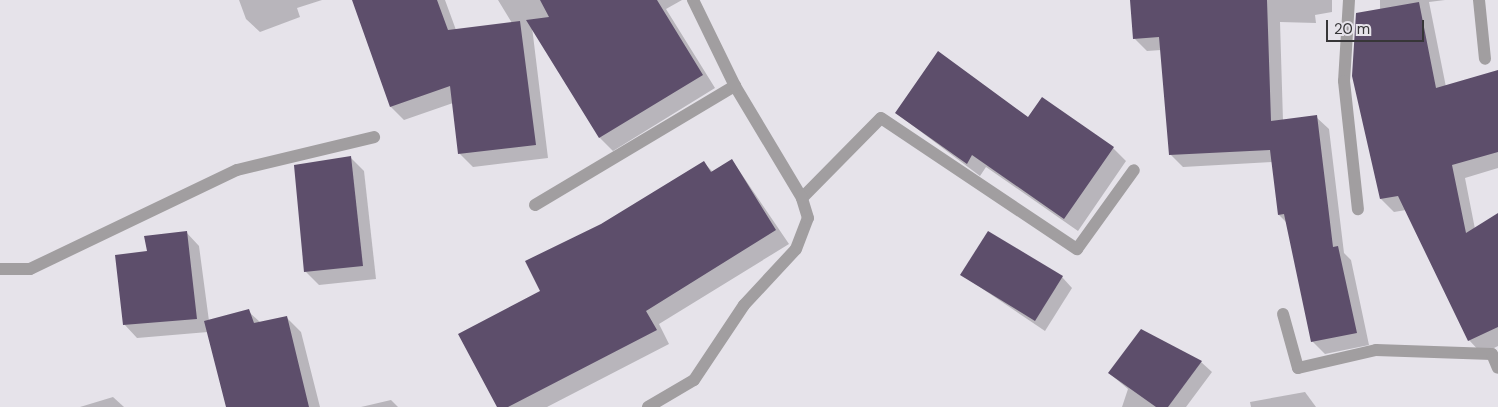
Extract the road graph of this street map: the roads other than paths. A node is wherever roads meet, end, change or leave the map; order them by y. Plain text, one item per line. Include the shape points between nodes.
1 (693, 0) edge
2 (1349, 0) edge
3 (1479, 0) edge
4 (1485, 59) dead end
5 (735, 86) junction
6 (374, 137) dead end
7 (1134, 170) dead end
8 (802, 198) junction
9 (536, 205) dead end
10 (1358, 210) dead end
11 (0, 269) edge
12 (1283, 314) dead end
13 (1498, 368) edge
14 (648, 407) edge

1 - 5 street
2 - 10 street via 1344,81
3 - 4 street
5 - 8 street
5 - 9 street
6 - 11 street via 237,170 30,269
7 - 8 street via 1077,249 880,118
8 - 14 street via 808,218 796,249 744,305 694,380
12 - 13 street via 1298,368 1376,350 1492,354

